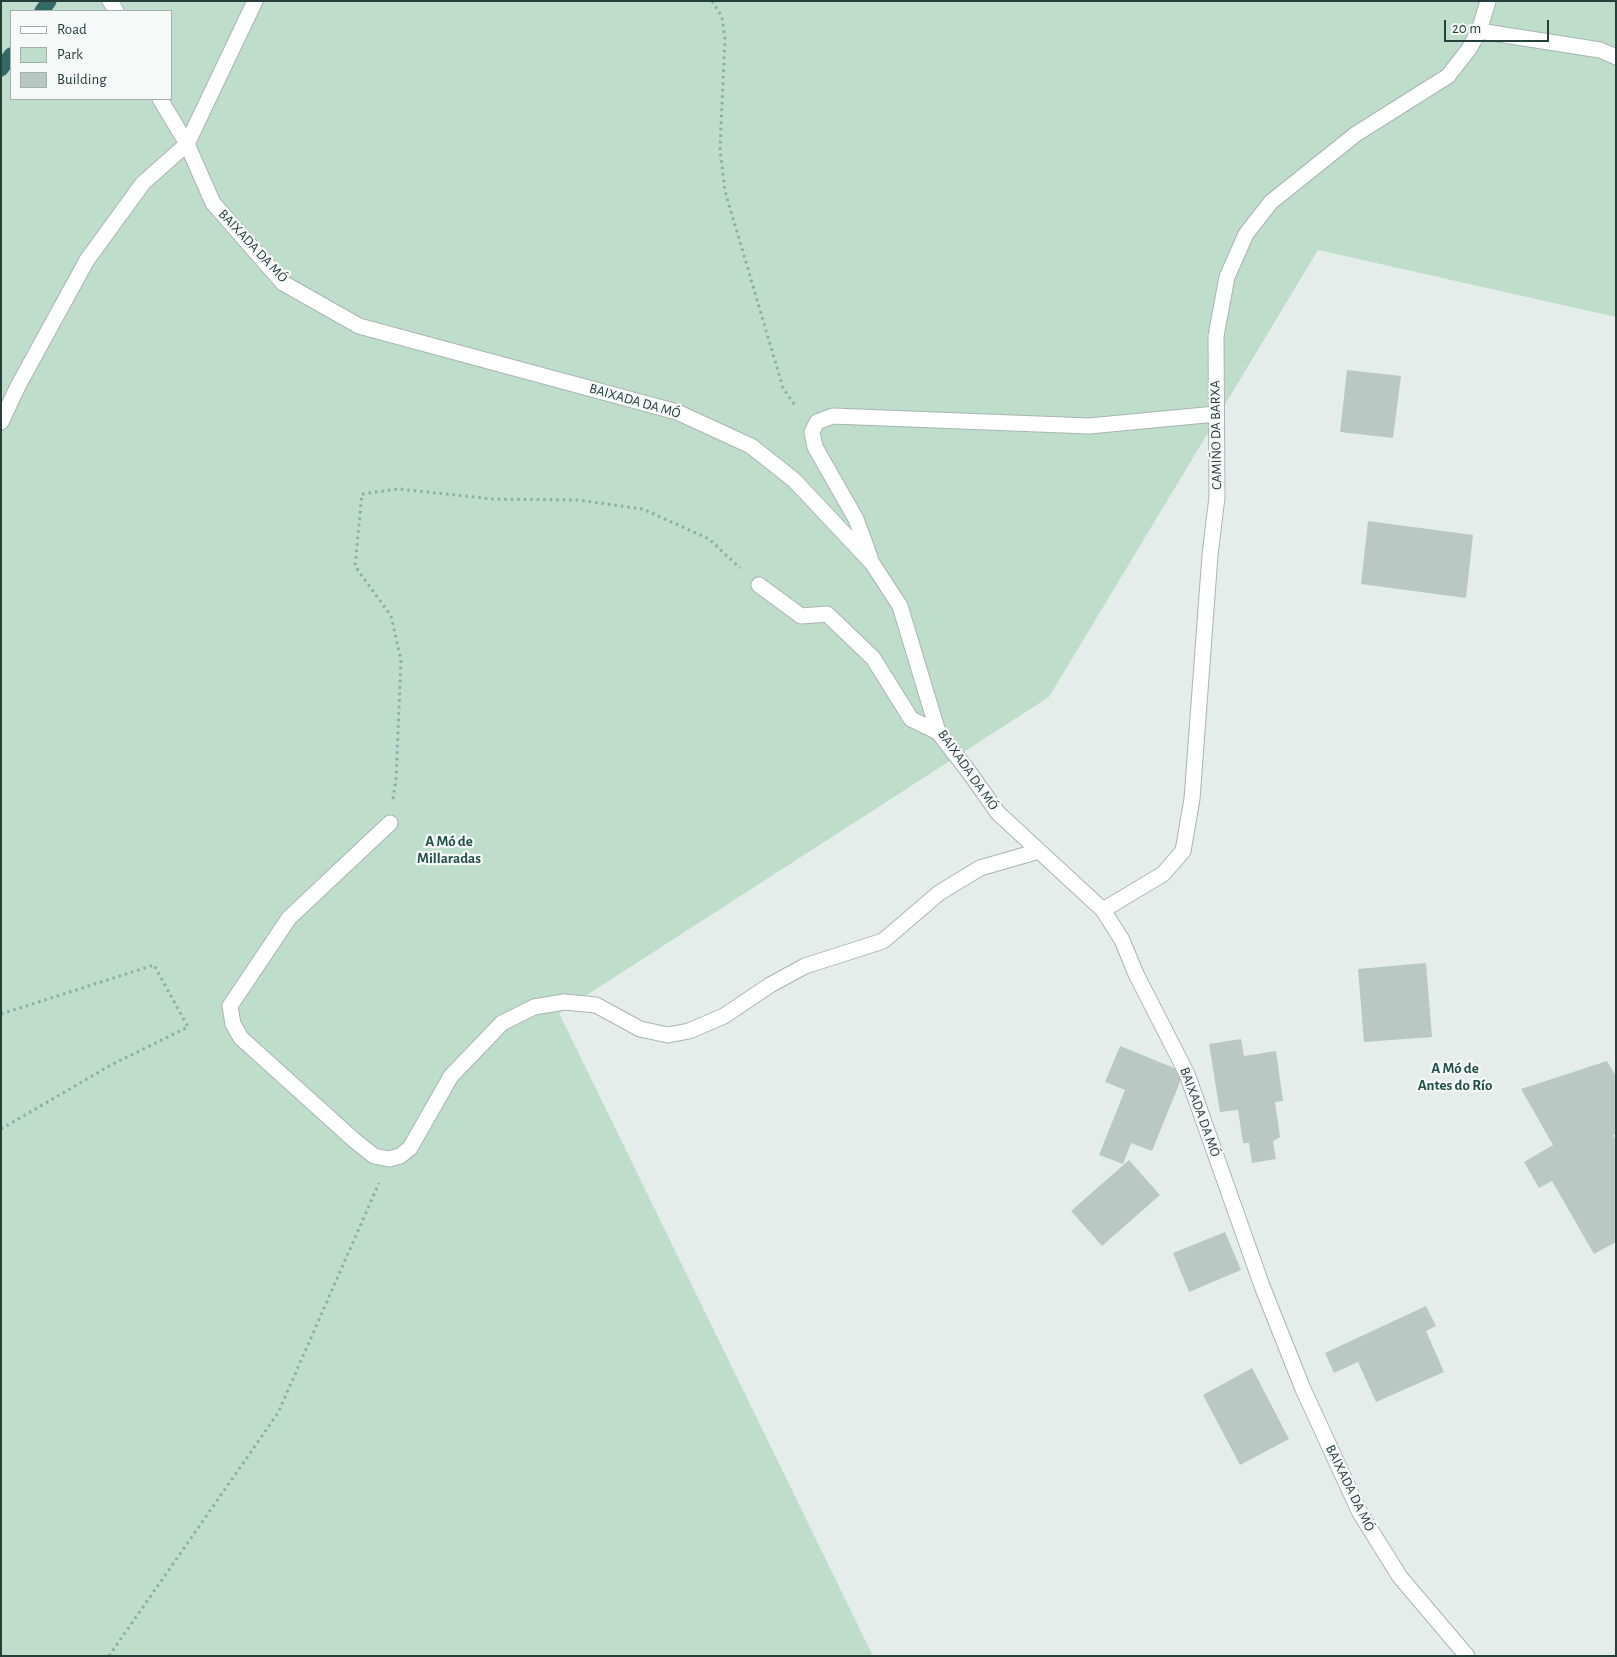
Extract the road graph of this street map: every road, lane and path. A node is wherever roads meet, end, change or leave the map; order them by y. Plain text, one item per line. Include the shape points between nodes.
1 (255, 1) edge
2 (712, 1) edge
3 (1488, 1) edge
4 (1479, 31) junction
5 (10, 56) edge
6 (1616, 57) edge
7 (1, 70) edge
8 (162, 103) edge
9 (187, 144) junction
10 (1216, 414) junction
11 (1, 422) edge
12 (812, 432) junction
13 (872, 563) junction
14 (759, 585) joint
15 (938, 732) junction
16 (390, 823) joint
17 (1039, 851) junction
18 (1103, 910) junction
19 (1, 1014) edge
20 (1, 1129) edge
21 (389, 1159) junction
22 (109, 1656) edge
23 (1467, 1656) edge

1 - 9 street
2 - 12 path via 722,17 725,39 720,150 725,191 783,388
3 - 4 street, CAMIÑO DA BARXA
4 - 6 street via 1600,50
4 - 10 street, CAMIÑO DA BARXA via 1448,76 1356,134 1271,202 1246,234 1226,277 1216,336
5 - 7 highway
8 - 9 street, BAIXADA DA MÓ
9 - 11 street via 143,183 87,260
9 - 13 street, BAIXADA DA MÓ via 213,203 283,283 359,326 677,412 751,446 794,480
10 - 12 street via 1089,426 833,416 817,422
10 - 18 street, CAMIÑO DA BARXA via 1217,497 1192,799 1183,851 1163,874
12 - 13 street via 815,447 856,519
13 - 15 street, BAIXADA DA MÓ via 900,606
14 - 15 street via 801,616 827,614 872,658 911,719
14 - 16 path via 709,540 643,509 578,500 493,499 398,488 362,494 355,566 391,616 402,660 396,779
15 - 17 street, BAIXADA DA MÓ via 998,813
16 - 21 street via 290,918 230,1006 233,1024 241,1038 354,1140 374,1156
17 - 18 street, BAIXADA DA MÓ
17 - 21 street via 980,868 938,894 883,941 805,966 724,1016 689,1031 668,1035 640,1029 596,1005 564,1002 534,1007 502,1023 484,1041 451,1076 410,1148
18 - 23 street, BAIXADA DA MÓ via 1122,940 1187,1074 1262,1286 1303,1389 1360,1513 1400,1577
19 - 20 path via 154,965 188,1027 111,1065
21 - 22 path via 278,1413

